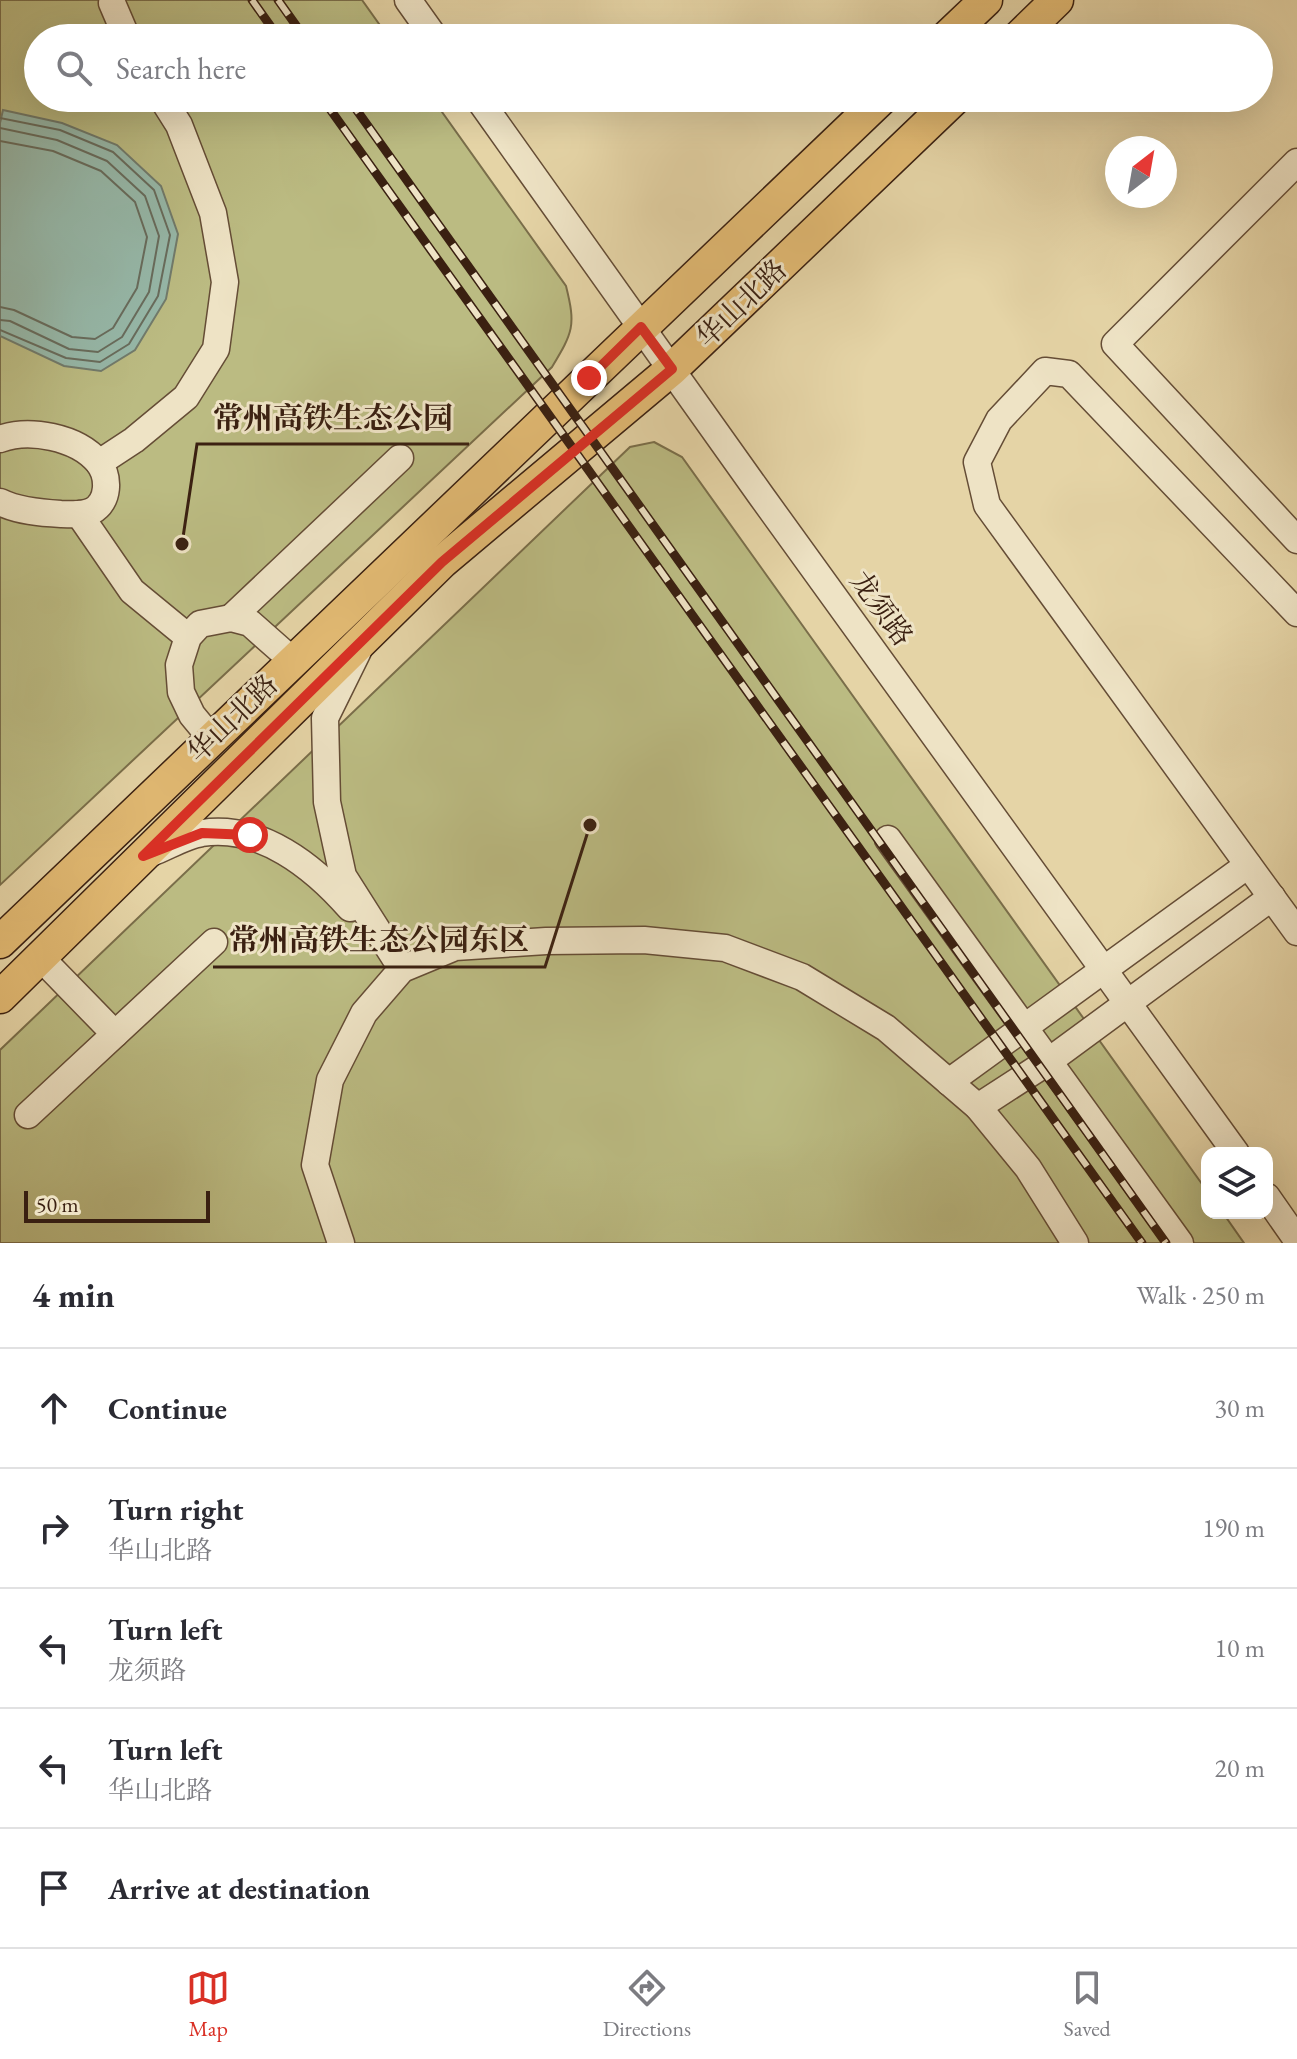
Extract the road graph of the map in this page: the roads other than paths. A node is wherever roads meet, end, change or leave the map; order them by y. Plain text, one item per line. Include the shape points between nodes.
1 (408, 0) edge
2 (986, 0) edge
3 (1057, 0) edge
4 (108, 1) edge
5 (120, 24) edge
6 (425, 24) edge
7 (961, 24) edge
8 (1032, 24) edge
9 (171, 112) edge
10 (488, 112) edge
11 (867, 112) edge
12 (940, 112) edge
13 (1297, 162) edge
14 (641, 327) junction
15 (672, 369) junction
16 (4, 433) edge
17 (400, 458) dead end
18 (99, 463) junction
19 (3, 506) edge
20 (79, 514) junction
21 (1297, 540) edge
22 (1297, 613) edge
23 (231, 618) junction
24 (188, 637) junction
25 (365, 637) junction
26 (293, 661) junction
27 (211, 738) junction
28 (888, 839) dead end
29 (143, 856) junction
30 (1248, 865) junction
31 (1272, 897) junction
32 (1297, 932) edge
33 (0, 942) edge
34 (214, 942) dead end
35 (40, 957) junction
36 (402, 969) junction
37 (1104, 969) junction
38 (0, 997) edge
39 (1129, 1003) junction
40 (1024, 1028) junction
41 (115, 1034) junction
42 (1049, 1061) junction
43 (949, 1082) junction
44 (978, 1107) junction
45 (28, 1115) dead end
46 (1232, 1147) edge
47 (1273, 1206) edge
48 (1297, 1240) edge
49 (341, 1243) edge
50 (1075, 1243) edge
51 (1180, 1243) edge

1 - 6 street
2 - 7 main road
3 - 8 main road
4 - 5 street
9 - 18 street via 213,213 225,282 216,349 186,397
10 - 14 street, 龙须路
11 - 14 main road, 华山北路
12 - 15 main road, 华山北路
13 - 21 street via 1115,344
14 - 15 street, 龙须路
14 - 26 main road, 华山北路
15 - 25 main road, 华山北路 via 442,562
15 - 37 street, 龙须路
16 - 18 street via 63,441
17 - 23 street
18 - 20 street via 107,480 105,497 94,510
19 - 20 street
20 - 24 street via 132,591
22 - 30 street via 1069,374 1045,371 999,420 977,462 987,505
23 - 24 street via 200,624
23 - 26 street via 250,623
24 - 27 street via 179,665 181,692
25 - 29 main road, 华山北路
25 - 36 street via 325,718 327,802 343,876
26 - 27 main road, 华山北路
27 - 33 main road, 华山北路
28 - 40 street
29 - 35 main road, 华山北路
29 - 36 street via 202,833 250,835 307,865
30 - 31 street
30 - 37 street
31 - 32 street
31 - 39 street
34 - 41 street
35 - 38 main road, 华山北路
35 - 41 street
36 - 43 street via 455,947 546,941 644,940 725,948 802,977 886,1028
36 - 49 street via 364,1013 330,1080 315,1165
37 - 39 street, 龙须路
37 - 40 street
39 - 42 street
39 - 46 street, 龙须路
40 - 42 street
40 - 43 street
41 - 45 street
42 - 44 street
42 - 51 street
43 - 44 street
44 - 50 street via 1028,1168
47 - 48 street

